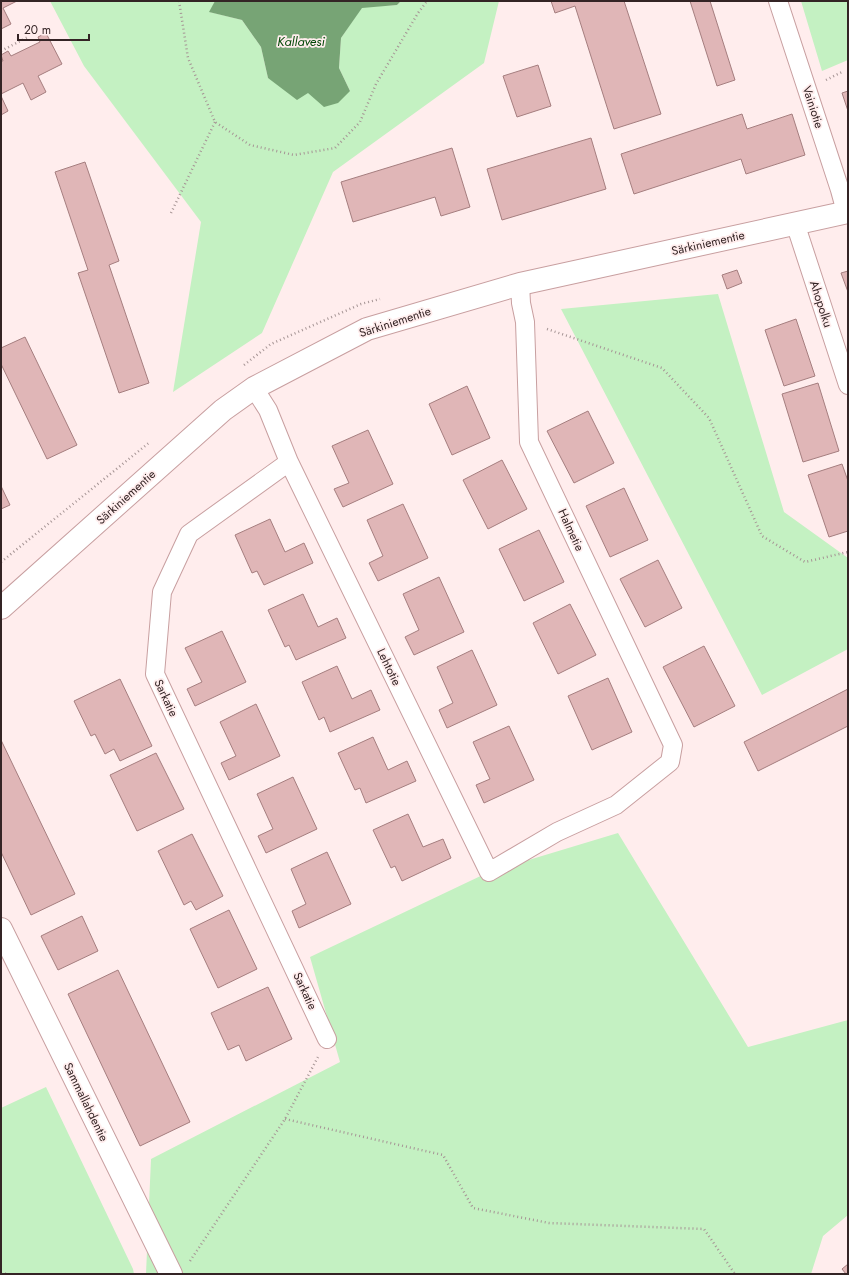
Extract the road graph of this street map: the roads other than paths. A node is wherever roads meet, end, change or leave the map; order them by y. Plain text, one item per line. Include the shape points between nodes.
1 (778, 1) edge
2 (847, 212) edge
3 (795, 223) junction
4 (520, 284) junction
5 (848, 385) edge
6 (254, 388) junction
7 (289, 462) junction
8 (1, 608) edge
9 (489, 872) joint
10 (1, 929) edge
11 (327, 1039) road end
12 (178, 1271) edge

1 - 2 street, Vainiotie
2 - 3 street, Särkiniementie
3 - 4 street, Särkiniementie
3 - 5 street, Ahopolku
4 - 6 street, Särkiniementie via 367,329
4 - 9 street, Halmetie via 525,322 529,442 673,745 670,762 616,805 557,832
6 - 7 street via 268,410
6 - 8 street, Särkiniementie via 223,410
7 - 9 street, Lehtotie
7 - 11 street, Sarkatie via 189,534 162,592 154,674
10 - 12 street, Sammallahdentie

